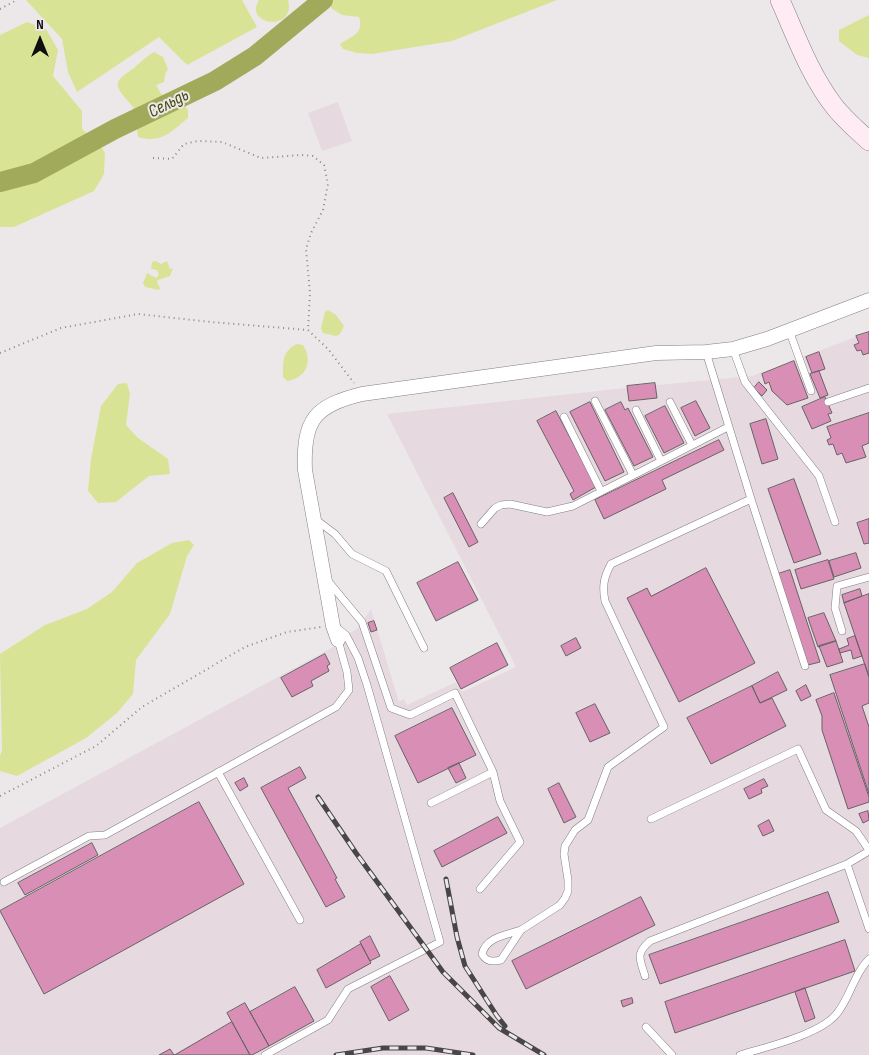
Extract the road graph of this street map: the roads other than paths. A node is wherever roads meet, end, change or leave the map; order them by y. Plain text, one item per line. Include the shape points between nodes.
1 (780, 0) edge
2 (869, 141) edge
3 (869, 300) edge
4 (789, 330) junction
5 (733, 349) junction
6 (706, 352) junction
7 (869, 388) edge
8 (811, 392) dead end
9 (595, 401) dead end
10 (670, 402) dead end
11 (828, 402) dead end
12 (636, 410) dead end
13 (564, 417) dead end
14 (728, 427) junction
15 (692, 445) junction
16 (662, 461) junction
17 (633, 475) junction
18 (601, 491) junction
19 (751, 500) junction
20 (312, 517) junction
21 (835, 522) dead end
22 (481, 524) dead end
23 (869, 576) edge
24 (324, 577) junction
25 (333, 626) junction
26 (842, 631) dead end
27 (338, 640) joint
28 (424, 648) dead end
29 (806, 666) dead end
30 (218, 772) junction
31 (493, 772) junction
32 (430, 803) dead end
33 (651, 818) dead end
34 (869, 851) edge
35 (847, 864) junction
36 (4, 882) dead end
37 (480, 889) dead end
38 (300, 920) dead end
39 (869, 929) edge
40 (521, 930) junction
41 (869, 959) edge
42 (645, 976) dead end
43 (646, 1027) dead end
44 (265, 1055) edge
45 (672, 1055) edge
46 (740, 1055) edge

1 - 2 main road via 816,78 834,105
3 - 4 street
4 - 5 street
4 - 8 lane
5 - 6 street
5 - 21 lane via 745,382 819,476
6 - 14 lane
6 - 20 street via 656,353 362,394 339,400 314,420 304,447
7 - 11 lane
9 - 17 lane
10 - 15 lane
12 - 16 lane
13 - 18 lane
14 - 15 lane
14 - 19 lane
15 - 16 lane
16 - 17 lane
17 - 18 lane
18 - 22 lane via 573,506 547,512 501,505
19 - 29 lane
19 - 40 lane via 610,564 602,587 605,601 664,727 608,767 588,820 575,830 565,846 568,880 565,898 560,905
20 - 24 street
20 - 28 lane via 335,534 352,554 386,572
23 - 26 lane via 838,586 835,608
24 - 25 street
24 - 31 lane via 362,622 391,708 410,715 455,693
25 - 27 street
25 - 44 lane via 346,636 358,658 440,942 348,989 328,1020
27 - 30 lane via 347,672 348,690 336,707
30 - 36 lane via 105,835 89,836
30 - 38 lane
31 - 32 lane
31 - 37 lane via 500,801 520,842
33 - 34 lane via 798,749 826,810 856,831
34 - 35 lane
35 - 39 lane
35 - 42 lane via 650,941 639,956
40 - 40 lane via 501,960 484,958 483,948 489,941
41 - 46 lane via 862,966 838,1013 819,1027 790,1040
43 - 45 lane

